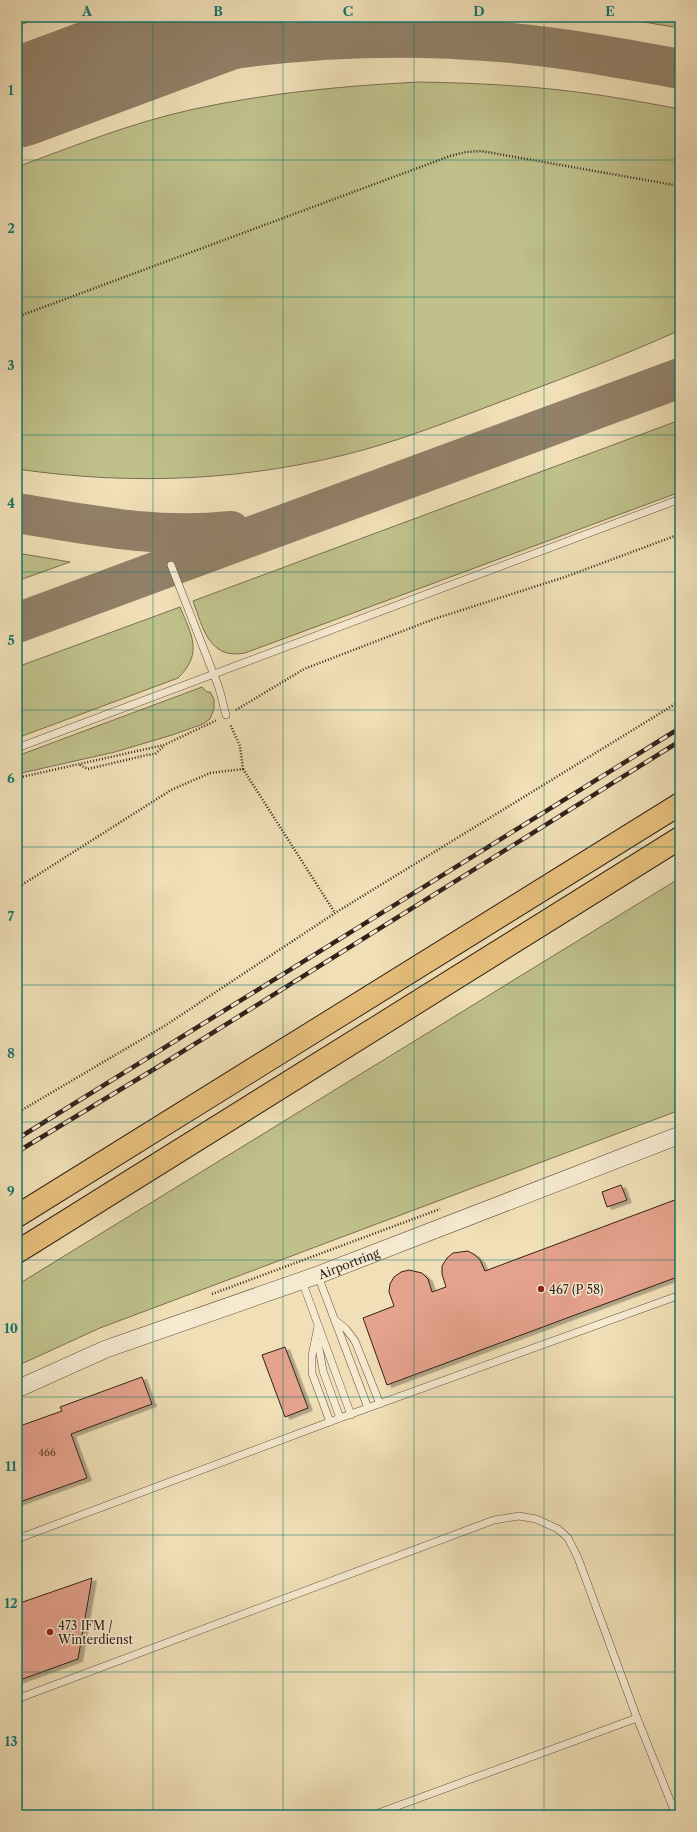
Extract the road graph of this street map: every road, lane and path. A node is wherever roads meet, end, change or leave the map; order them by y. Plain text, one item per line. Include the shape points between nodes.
1 (680, 186) edge
2 (17, 317) edge
3 (680, 499) edge
4 (680, 534) edge
5 (171, 566) dead end
6 (214, 675) junction
7 (680, 701) edge
8 (226, 716) junction
9 (164, 746) junction
10 (17, 748) edge
11 (80, 765) junction
12 (243, 769) junction
13 (17, 778) edge
14 (680, 804) edge
15 (680, 838) edge
16 (17, 888) edge
17 (335, 913) junction
18 (17, 1113) edge
19 (680, 1135) edge
20 (442, 1209) dead end
21 (17, 1216) edge
22 (17, 1252) edge
23 (318, 1275) junction
24 (302, 1281) junction
25 (209, 1295) dead end
26 (680, 1295) edge
27 (334, 1320) junction
28 (318, 1326) junction
29 (17, 1389) edge
30 (380, 1404) junction
31 (368, 1408) junction
32 (351, 1415) junction
33 (340, 1418) junction
34 (330, 1422) junction
35 (17, 1539) edge
36 (17, 1699) edge
37 (637, 1718) junction
38 (373, 1815) edge
39 (676, 1815) edge

1 - 2 path via 481,151 466,152
3 - 6 lane
4 - 8 path via 565,577 434,619 304,669
5 - 6 lane
6 - 8 lane
6 - 10 lane
7 - 17 path
8 - 9 path
8 - 12 path via 240,746
9 - 11 path
9 - 11 path via 155,754 88,769
11 - 13 path
12 - 16 path via 210,773 171,790
12 - 17 path
14 - 21 highway
15 - 22 highway
17 - 18 path via 166,1025
19 - 23 street, Airportring
20 - 25 path
23 - 24 street, Airportring
23 - 27 lane
24 - 28 lane
24 - 29 street, Airportring via 106,1349
26 - 30 lane
27 - 30 lane via 346,1329 355,1341
27 - 31 lane
28 - 32 lane
28 - 33 lane via 319,1356
28 - 34 lane via 312,1356 312,1373
30 - 31 lane
31 - 32 lane
32 - 33 lane
33 - 34 lane
34 - 35 lane
36 - 37 lane via 494,1520 519,1516 536,1519 558,1529 568,1538 578,1558
37 - 38 lane
37 - 39 lane

